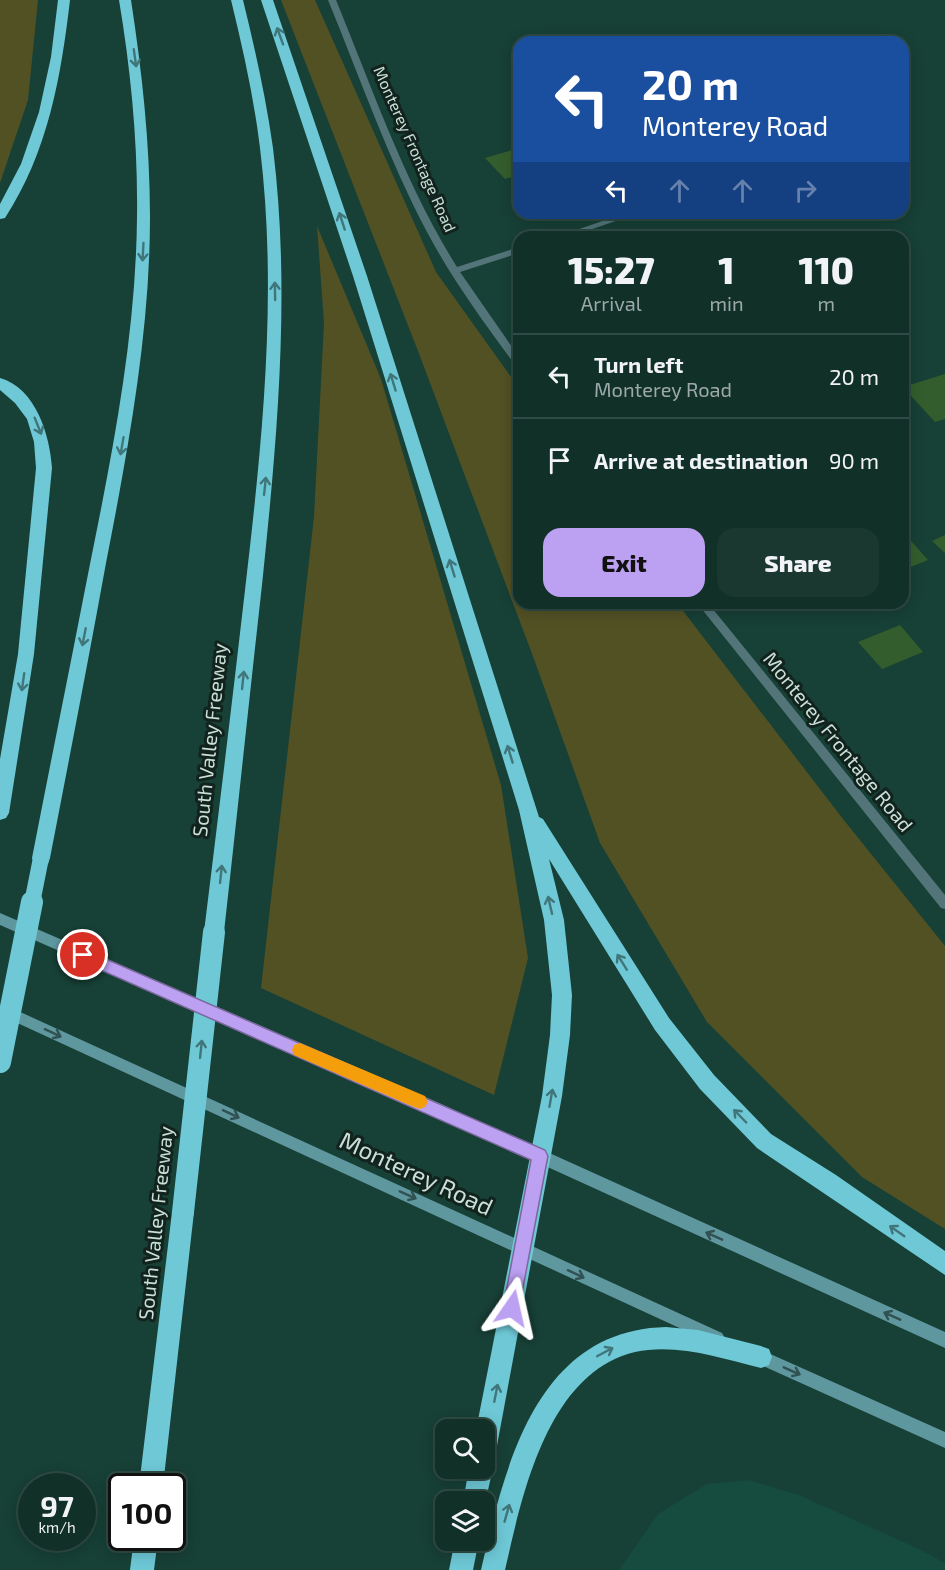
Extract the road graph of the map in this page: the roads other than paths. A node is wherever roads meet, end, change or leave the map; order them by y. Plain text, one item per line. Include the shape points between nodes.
1 (63, 0) edge
2 (125, 0) edge
3 (237, 0) edge
4 (267, 0) edge
5 (332, 0) edge
6 (0, 215) edge
7 (616, 219) edge
8 (579, 231) edge
9 (513, 252) edge
10 (454, 271) junction
11 (513, 355) edge
12 (0, 383) edge
13 (707, 609) edge
14 (528, 810) junction
15 (0, 813) edge
16 (945, 904) edge
17 (0, 919) edge
18 (0, 1009) edge
19 (0, 1062) edge
20 (540, 1156) junction
21 (523, 1248) junction
22 (945, 1264) edge
23 (945, 1340) edge
24 (761, 1357) junction
25 (490, 1419) edge
26 (945, 1440) edge
27 (153, 1473) edge
28 (144, 1551) edge
29 (465, 1551) edge
30 (142, 1570) edge
31 (461, 1570) edge
32 (493, 1570) edge

1 - 6 highway via 56,68 46,113 20,180
2 -> 19 highway, bridge via 143,134 144,230 132,380
27 -> 3 highway, South Valley Freeway, bridge via 266,477 275,315 274,242 266,146 252,60
14 -> 4 highway via 360,276
5 - 10 street, Monterey Frontage Road via 407,180
7 - 8 street
9 - 10 street
10 - 11 street, Monterey Frontage Road
12 -> 15 highway via 24,402 38,425 44,468 25,664
13 - 16 street, Monterey Frontage Road
20 -> 14 highway via 552,1096 562,995 554,920
22 -> 14 highway via 764,1141 707,1082 662,1024
17 - 20 main road
18 -> 21 main road, Monterey Road
20 - 21 highway
23 -> 20 main road
21 -> 24 main road, Monterey Road
25 -> 21 highway
24 -> 26 main road, Monterey Road
32 -> 24 highway via 514,1487 536,1430 549,1406 585,1364 614,1347 659,1339 706,1343
28 - 30 highway
29 - 31 highway

